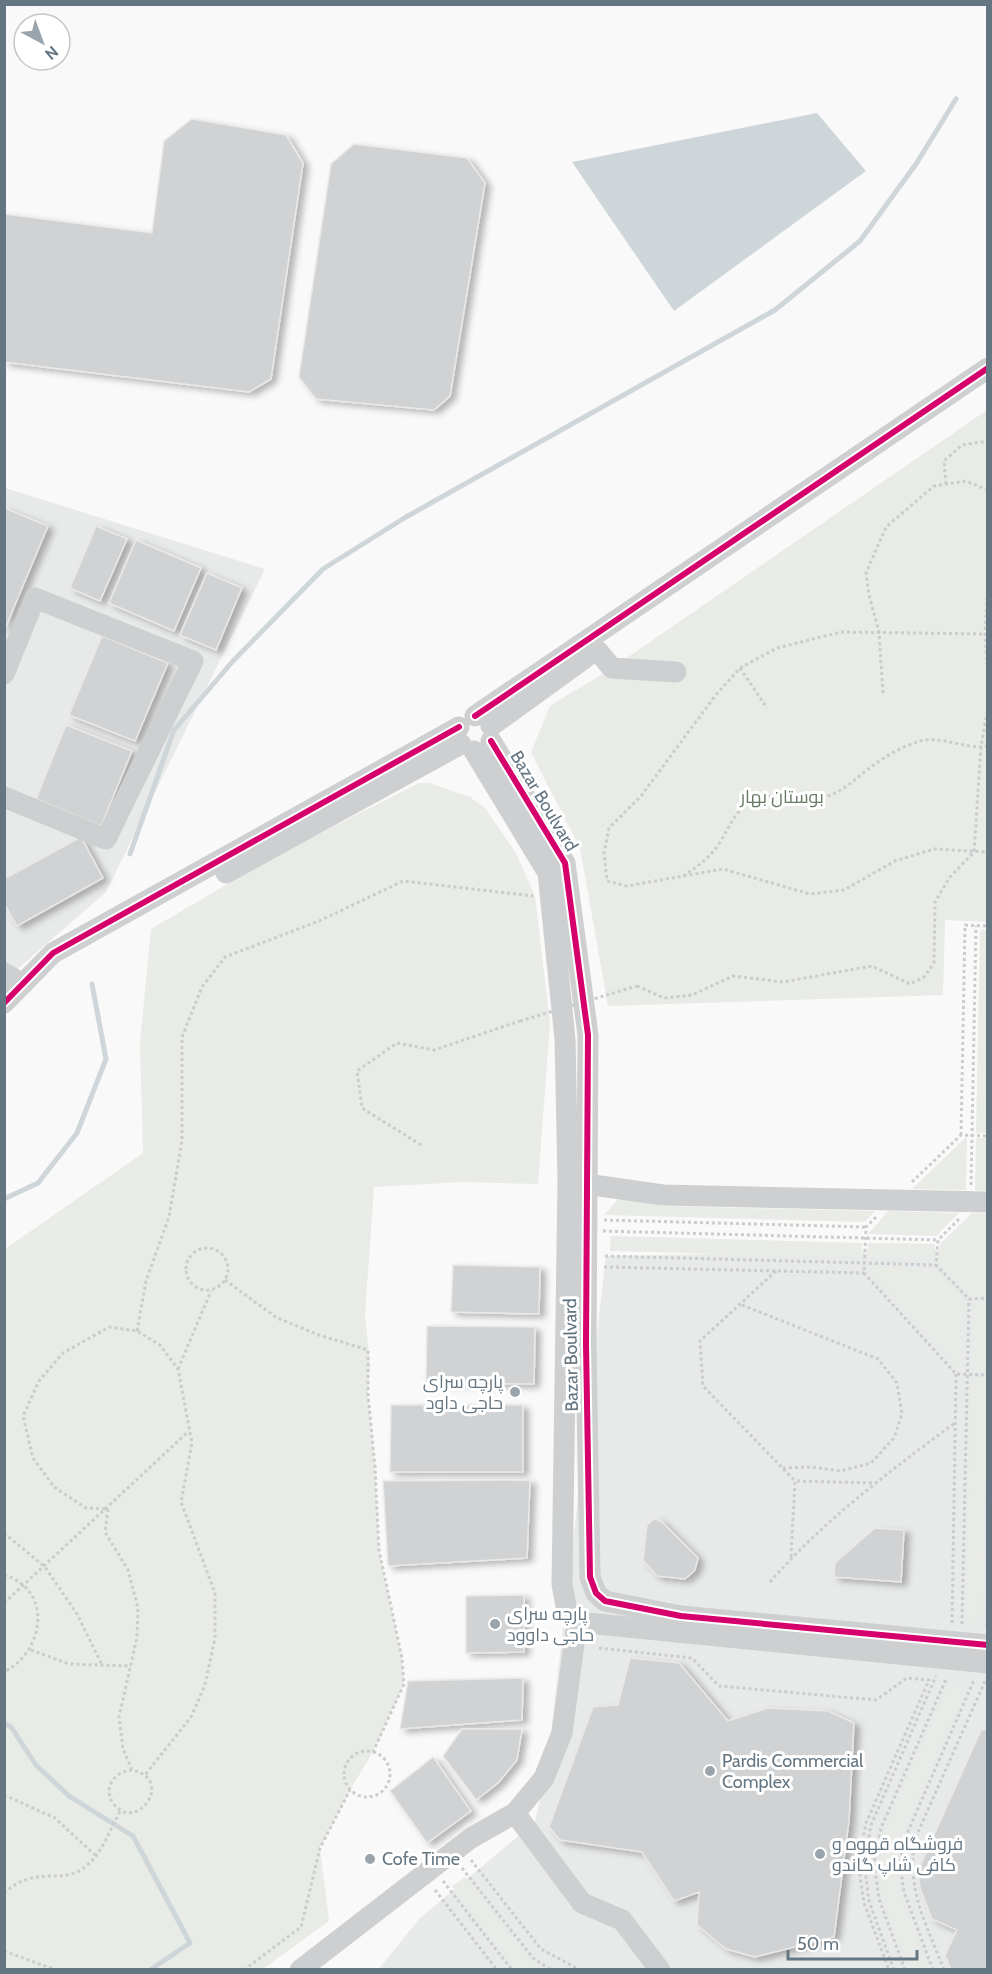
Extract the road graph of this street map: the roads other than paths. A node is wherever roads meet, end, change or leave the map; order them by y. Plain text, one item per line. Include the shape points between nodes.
1 (987, 368) edge
2 (987, 385) edge
3 (597, 650) junction
4 (676, 672) dead end
5 (4, 674) edge
6 (475, 734) junction
7 (4, 797) edge
8 (4, 972) edge
9 (23, 984) junction
10 (4, 1003) edge
11 (586, 1184) junction
12 (979, 1197) edge
13 (577, 1622) junction
14 (987, 1645) edge
15 (986, 1672) edge
16 (515, 1813) junction
17 (300, 1970) edge
18 (660, 1970) edge

1 - 6 street
2 - 3 street
3 - 4 street via 612,668
3 - 6 street
5 - 7 street via 35,598 193,661 106,839
6 - 9 street
6 - 11 street, Bazar Boulvard via 565,863 588,1035
6 - 13 street via 548,873 565,1039 562,1584 563,1602
8 - 9 street
9 - 10 street
11 - 12 street via 663,1195
11 - 14 street, Bazar Boulvard via 590,1577 596,1593 613,1604 681,1616
13 - 15 street
13 - 16 street via 562,1733 544,1778
16 - 17 street via 471,1838
16 - 18 street via 582,1903 622,1920

